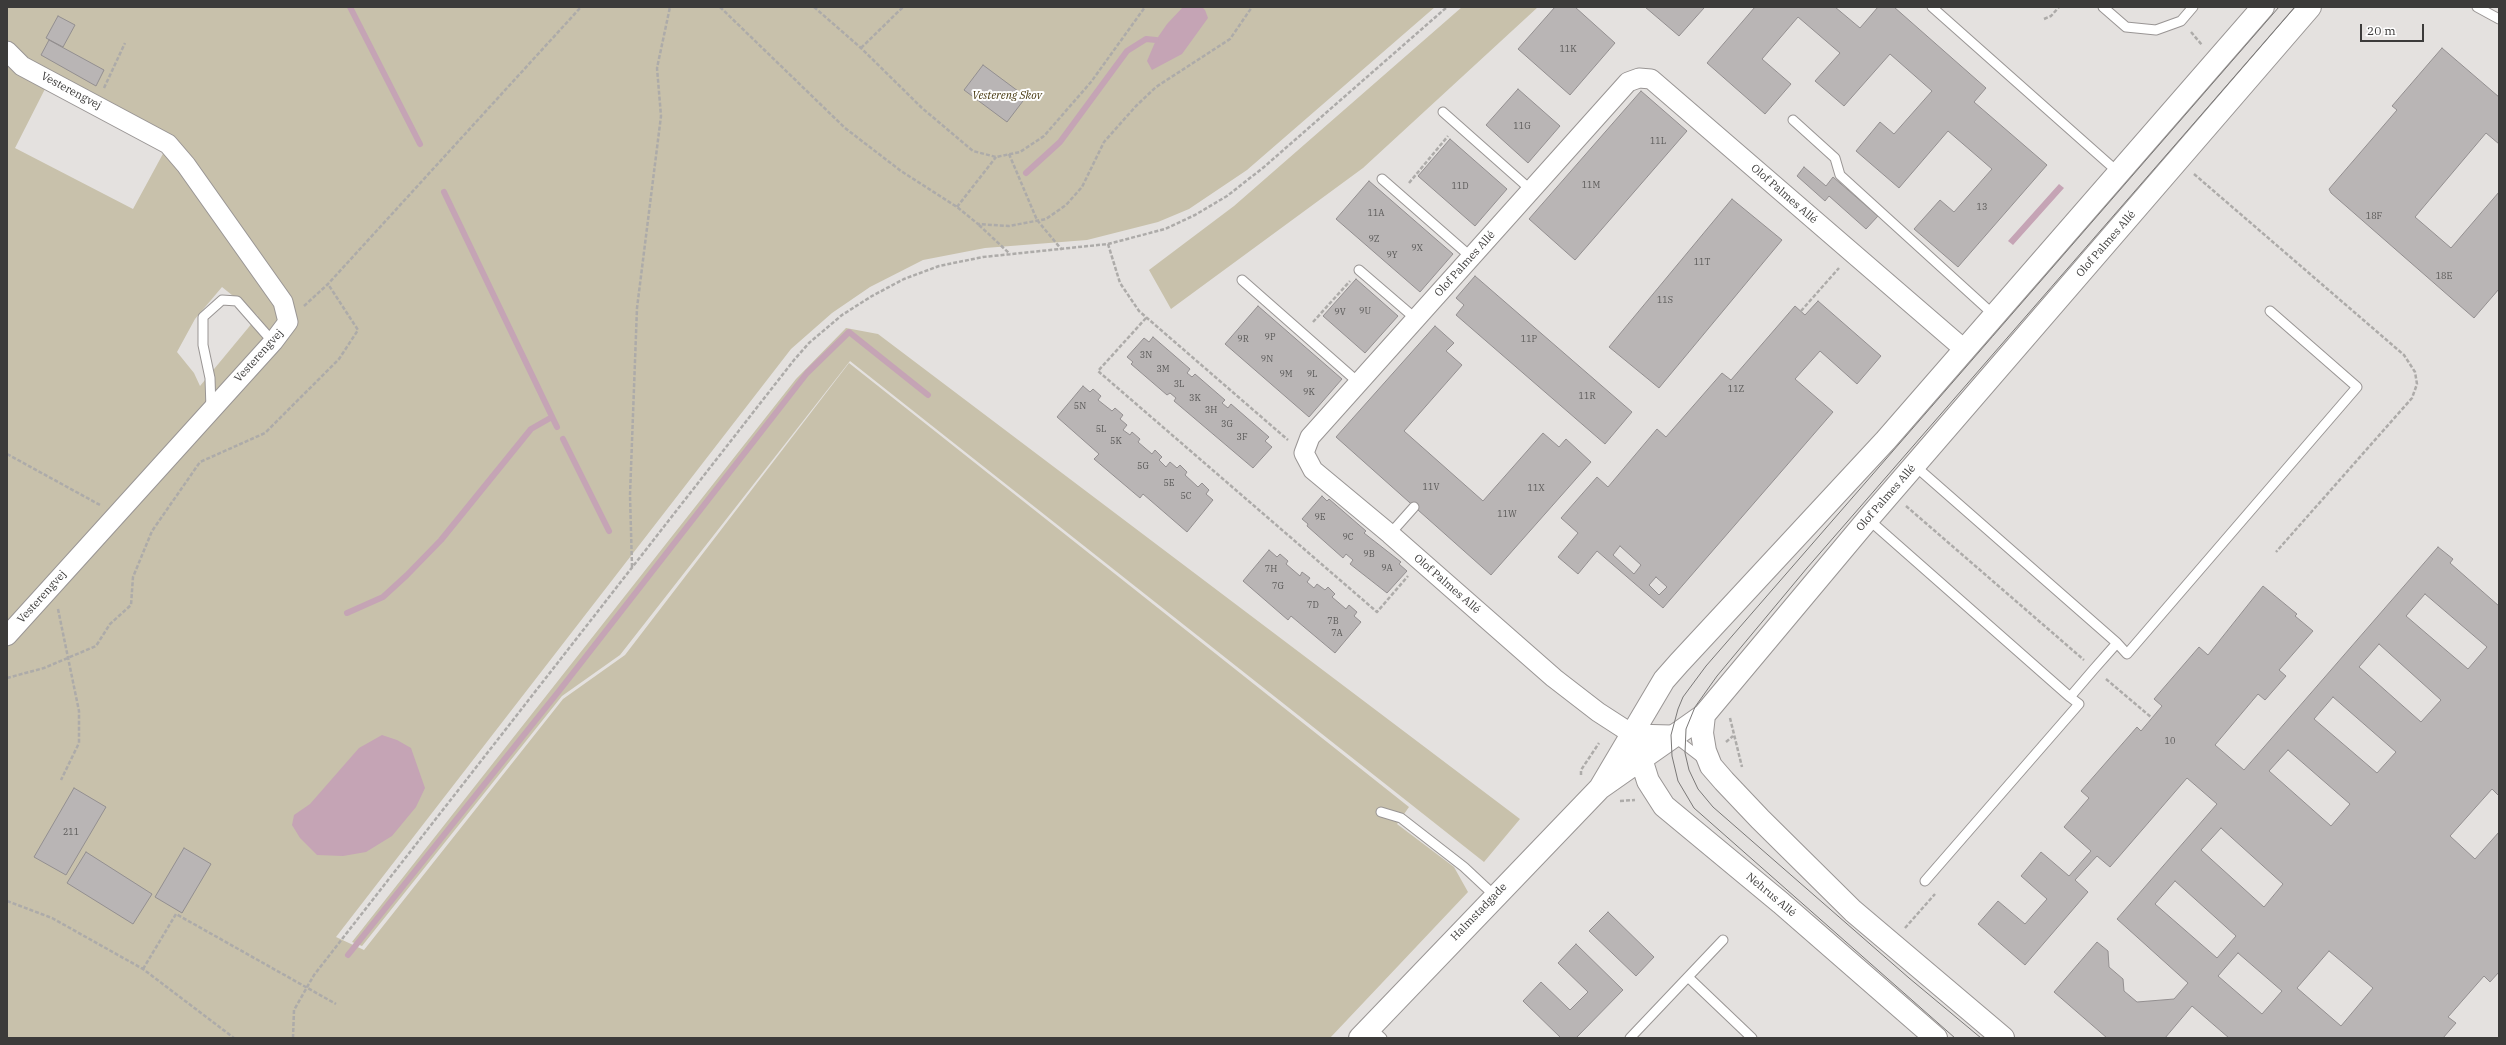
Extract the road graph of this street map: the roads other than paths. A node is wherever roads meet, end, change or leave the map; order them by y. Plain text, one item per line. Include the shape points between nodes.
1 (1932, 7) edge
2 (2103, 7) edge
3 (2193, 7) edge
4 (2263, 7) edge
5 (2310, 7) edge
6 (2477, 7) edge
7 (2499, 19) edge
8 (7, 51) edge
9 (1443, 112) dead end
10 (1793, 120) dead end
11 (2119, 173) junction
12 (1382, 179) dead end
13 (1531, 190) junction
14 (1471, 257) junction
15 (1359, 270) road end
16 (1242, 280) dead end
17 (2270, 312) dead end
18 (1995, 316) junction
19 (1416, 319) junction
20 (273, 342) junction
21 (1964, 350) junction
22 (1359, 383) junction
23 (211, 409) junction
24 (1914, 465) junction
25 (1414, 507) dead end
26 (1868, 519) junction
27 (1390, 534) junction
28 (7, 636) edge
29 (2117, 643) junction
30 (2070, 697) junction
31 (1704, 715) junction
32 (1632, 734) junction
33 (1674, 737) junction
34 (1642, 759) junction
35 (1711, 766) junction
36 (1600, 788) junction
37 (1382, 812) dead end
38 (1925, 880) road end
39 (1495, 896) junction
40 (1723, 940) dead end
41 (1688, 977) junction
42 (1371, 1034) edge
43 (1630, 1038) edge
44 (1752, 1038) edge
45 (1936, 1038) edge
46 (2003, 1038) edge

1 - 11 lane
2 - 3 lane via 2126,27 2156,30 2181,21
4 - 11 street
5 - 24 street, Olof Palmes Allé
6 - 7 lane
8 - 20 street, Vesterengvej via 22,66 168,144 178,154 283,302 288,322
9 - 13 lane
10 - 18 lane via 1835,158 1840,175
11 - 18 street
12 - 14 lane
13 - 14 street, Olof Palmes Allé
13 - 21 street, Olof Palmes Allé via 1628,82 1639,78 1651,79
14 - 19 street, Olof Palmes Allé
15 - 19 lane
16 - 22 lane
17 - 29 lane via 2357,387 2127,654
18 - 21 street
19 - 22 street, Olof Palmes Allé
20 - 23 street, Vesterengvej
20 - 23 lane via 236,301 222,300 203,317 202,345 210,378
21 - 32 street via 1886,440 1664,680
22 - 27 street, Olof Palmes Allé via 1310,437 1304,453 1313,470
23 - 28 street, Vesterengvej
24 - 26 street, Olof Palmes Allé
24 - 29 lane
25 - 27 lane
26 - 30 lane
26 - 31 street, Olof Palmes Allé
27 - 32 street, Olof Palmes Allé via 1554,678
29 - 30 lane
30 - 38 lane via 2079,704
31 - 33 street, Halmstadgade
31 - 35 street via 1703,742
32 - 33 street
32 - 34 street, Nehrus Allé
32 - 36 street, Halmstadgade
33 - 34 street, Halmstadgade
33 - 35 lane
34 - 36 street, Halmstadgade
34 - 45 street, Nehrus Allé via 1648,780 1664,806 1781,903
35 - 46 street via 1760,820 1854,911
36 - 39 street, Halmstadgade
37 - 39 lane via 1401,818 1464,867
39 - 42 street, Halmstadgade
40 - 41 lane
41 - 43 lane
41 - 44 lane

